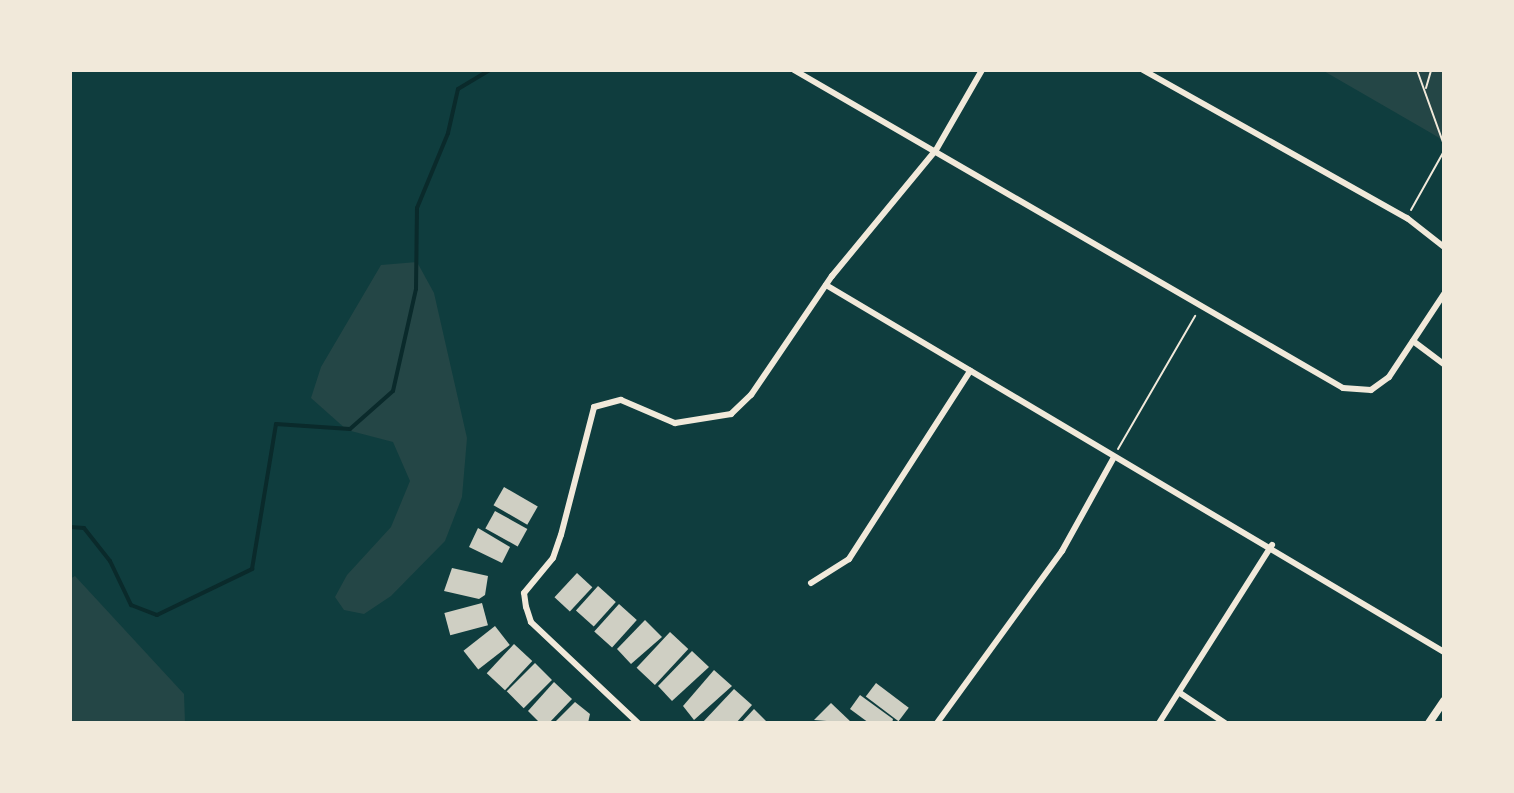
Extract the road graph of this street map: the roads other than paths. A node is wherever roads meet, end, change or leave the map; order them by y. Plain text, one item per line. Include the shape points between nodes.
1 (794, 70) edge
2 (982, 70) edge
3 (1143, 70) edge
4 (934, 152) junction
5 (1444, 247) edge
6 (826, 285) junction
7 (1444, 294) edge
8 (1413, 341) junction
9 (1444, 364) edge
10 (970, 371) junction
11 (1114, 457) junction
12 (1272, 545) junction
13 (811, 583) dead end
14 (1444, 652) edge
15 (1180, 693) junction
16 (1444, 701) edge
17 (638, 723) edge
18 (937, 723) edge
19 (1159, 723) edge
20 (1225, 723) edge
21 (1429, 723) edge

1 - 4 street
2 - 4 street
3 - 5 street via 1407,218
4 - 6 street
4 - 8 street via 1343,388 1371,390 1389,377
6 - 10 street
6 - 17 street via 751,395 731,414 675,423 621,400 594,407 553,558 524,593 531,622
7 - 8 street
8 - 9 street
10 - 11 street
10 - 13 street via 849,559
11 - 12 street
11 - 18 street via 1047,575
12 - 14 street
12 - 15 street
15 - 19 street
15 - 20 street
16 - 21 street

